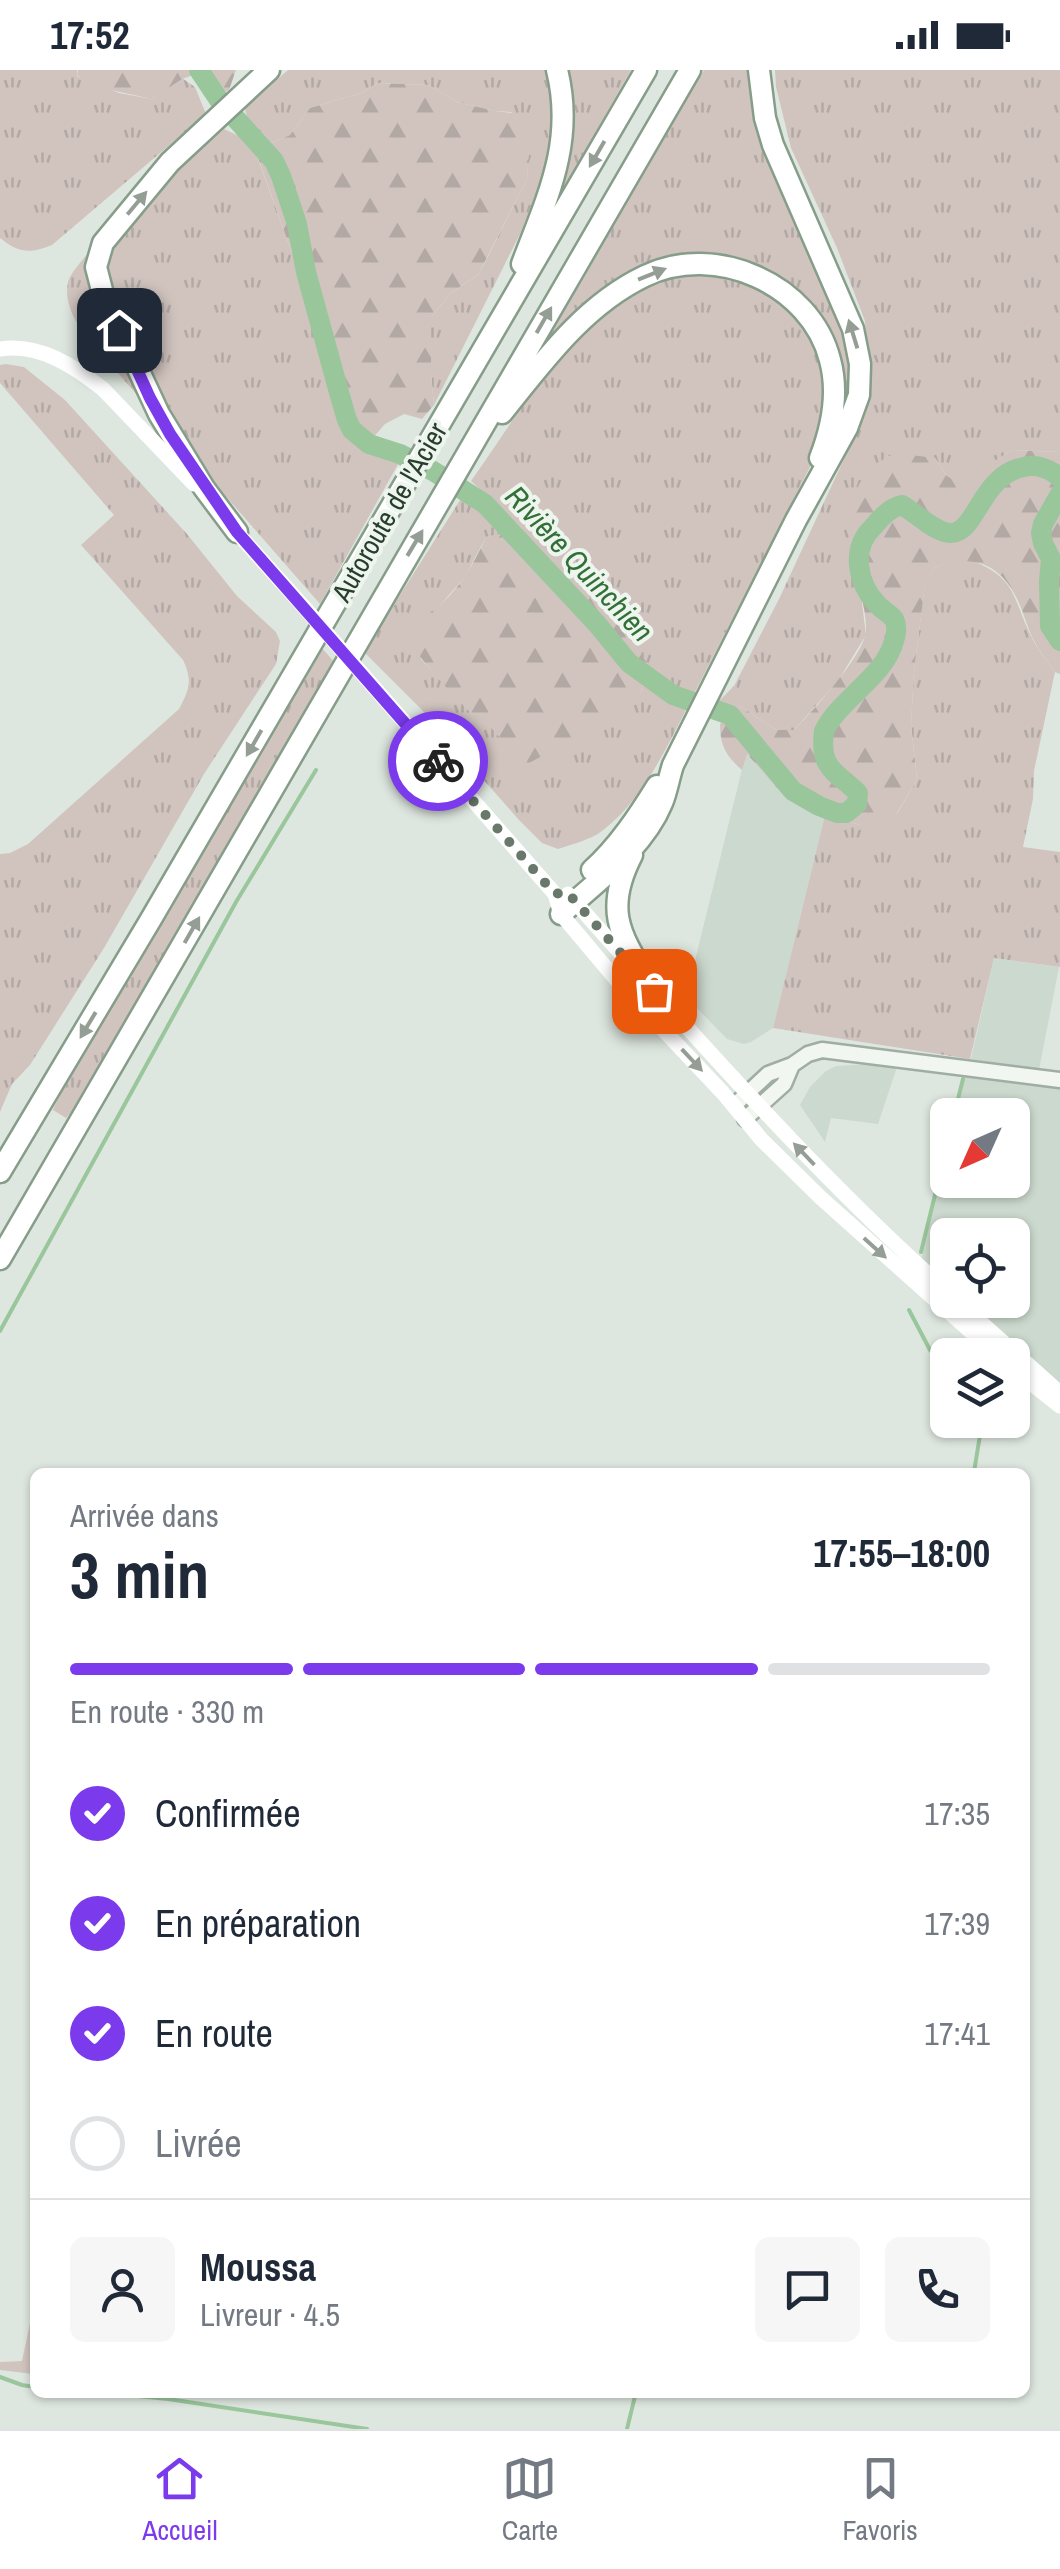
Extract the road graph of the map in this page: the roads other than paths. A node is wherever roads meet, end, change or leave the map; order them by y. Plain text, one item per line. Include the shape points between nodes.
1 (269, 70) edge
2 (556, 70) edge
3 (646, 70) edge
4 (690, 70) edge
5 (759, 70) edge
6 (502, 317) junction
7 (0, 348) edge
8 (458, 469) junction
9 (796, 520) junction
10 (237, 532) junction
11 (673, 764) junction
12 (643, 834) junction
13 (565, 900) junction
14 (654, 991) junction
15 (113, 1068) junction
16 (1060, 1080) edge
17 (753, 1100) junction
18 (739, 1112) junction
19 (2, 1166) edge
20 (0, 1259) edge
21 (930, 1275) edge
22 (0, 1278) edge
23 (976, 1318) edge
24 (978, 1338) edge
25 (1030, 1382) edge
26 (1060, 1393) edge
27 (1060, 1406) edge

10 -> 1 highway via 150,398 96,267 102,243 170,162
2 - 6 highway via 563,109 559,160
3 -> 6 highway, Autoroute de l'Acier
8 -> 4 highway, Autoroute de l'Acier
9 -> 5 highway via 847,428 859,395 860,364 853,329 773,145
6 -> 19 highway, Autoroute de l'Acier
7 - 10 main road via 56,358 103,389
8 -> 9 highway via 553,350 610,298 661,270 724,266 755,276 798,304 818,328 830,361 832,421
15 -> 8 highway, Autoroute de l'Acier
9 - 11 highway
10 - 13 main road, bridge
11 - 12 highway
11 - 13 highway
12 - 13 highway
12 - 14 highway via 619,884 616,912
13 - 14 main road
13 -> 18 main road via 620,983
14 - 17 main road
15 - 20 highway
15 - 22 highway
16 - 17 street via 822,1050 792,1065 784,1084
17 - 18 street
21 -> 17 main road
18 -> 24 main road via 821,1198
23 - 26 main road
25 - 27 main road

